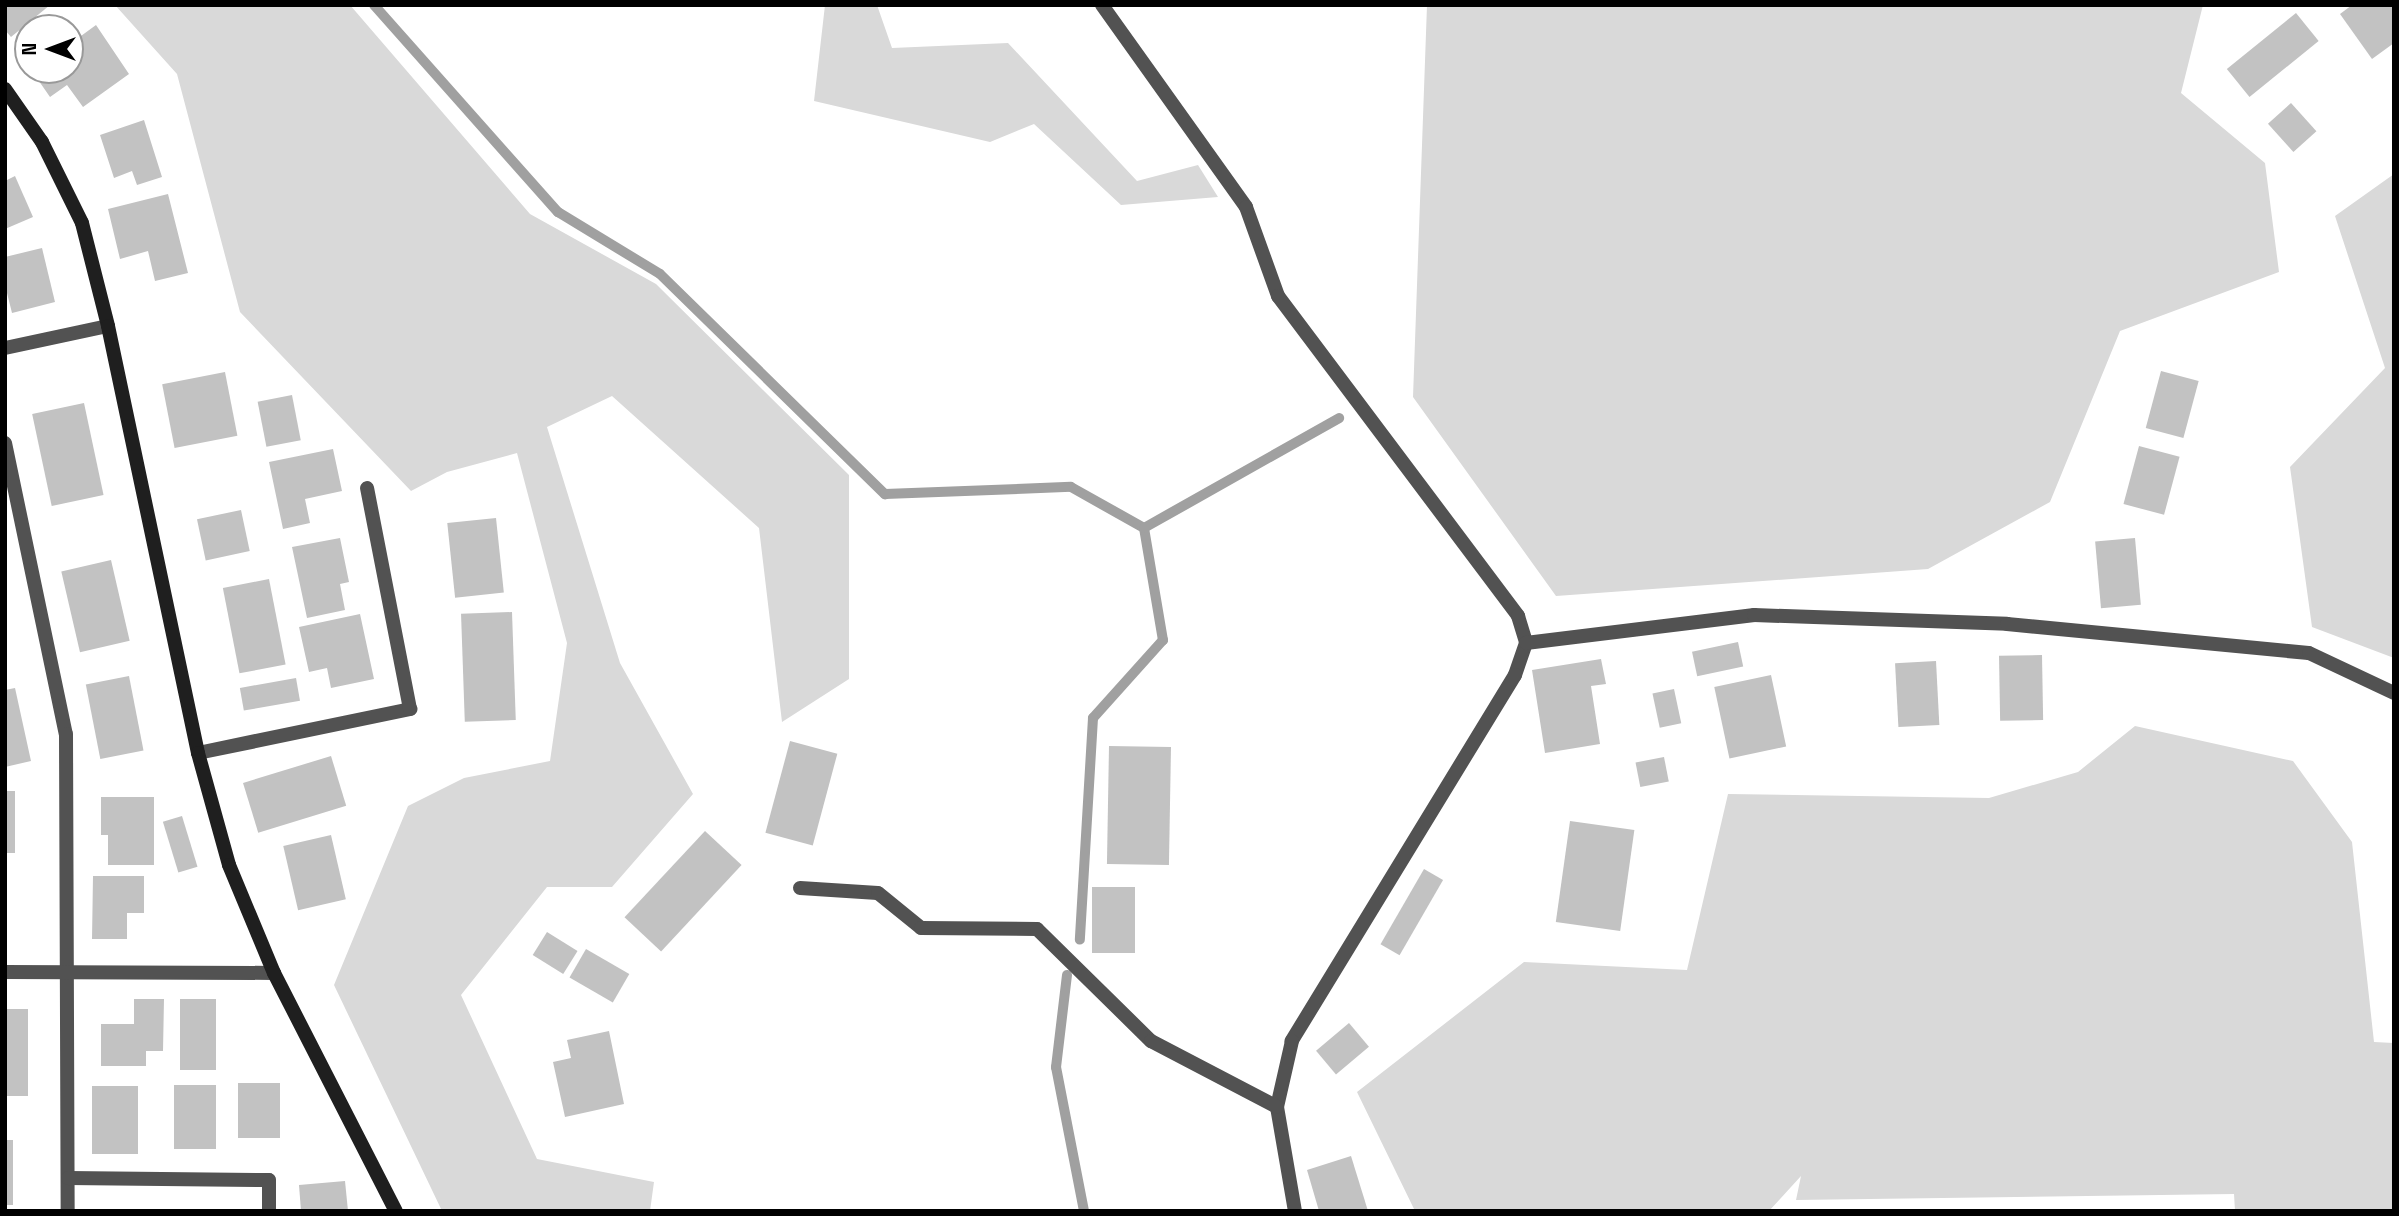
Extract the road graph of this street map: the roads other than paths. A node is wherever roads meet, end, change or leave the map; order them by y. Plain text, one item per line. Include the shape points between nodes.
1 (1102, 5) edge
2 (5, 89) edge
3 (108, 326) junction
4 (5, 348) edge
5 (5, 443) edge
6 (367, 488) dead end
7 (1526, 643) junction
8 (2394, 693) edge
9 (198, 753) junction
10 (800, 888) dead end
11 (5, 972) edge
12 (66, 973) junction
13 (274, 973) junction
14 (1277, 1107) junction
15 (68, 1178) junction
16 (68, 1211) edge
17 (269, 1211) edge
18 (396, 1211) edge
19 (1295, 1211) edge

1 - 7 street via 1246,207 1278,296 1518,616
2 - 3 street via 42,142 82,223
3 - 4 street
3 - 9 street
5 - 12 street via 66,734
6 - 9 street via 410,709
7 - 8 street via 1754,615 2007,624 2309,653
7 - 14 street via 1515,675 1292,1041
9 - 13 street via 229,865
10 - 14 street via 878,893 921,928 1037,929 1150,1041
11 - 12 street
12 - 13 street
12 - 15 street
13 - 18 street
14 - 19 street
15 - 16 street
15 - 17 street via 269,1180

